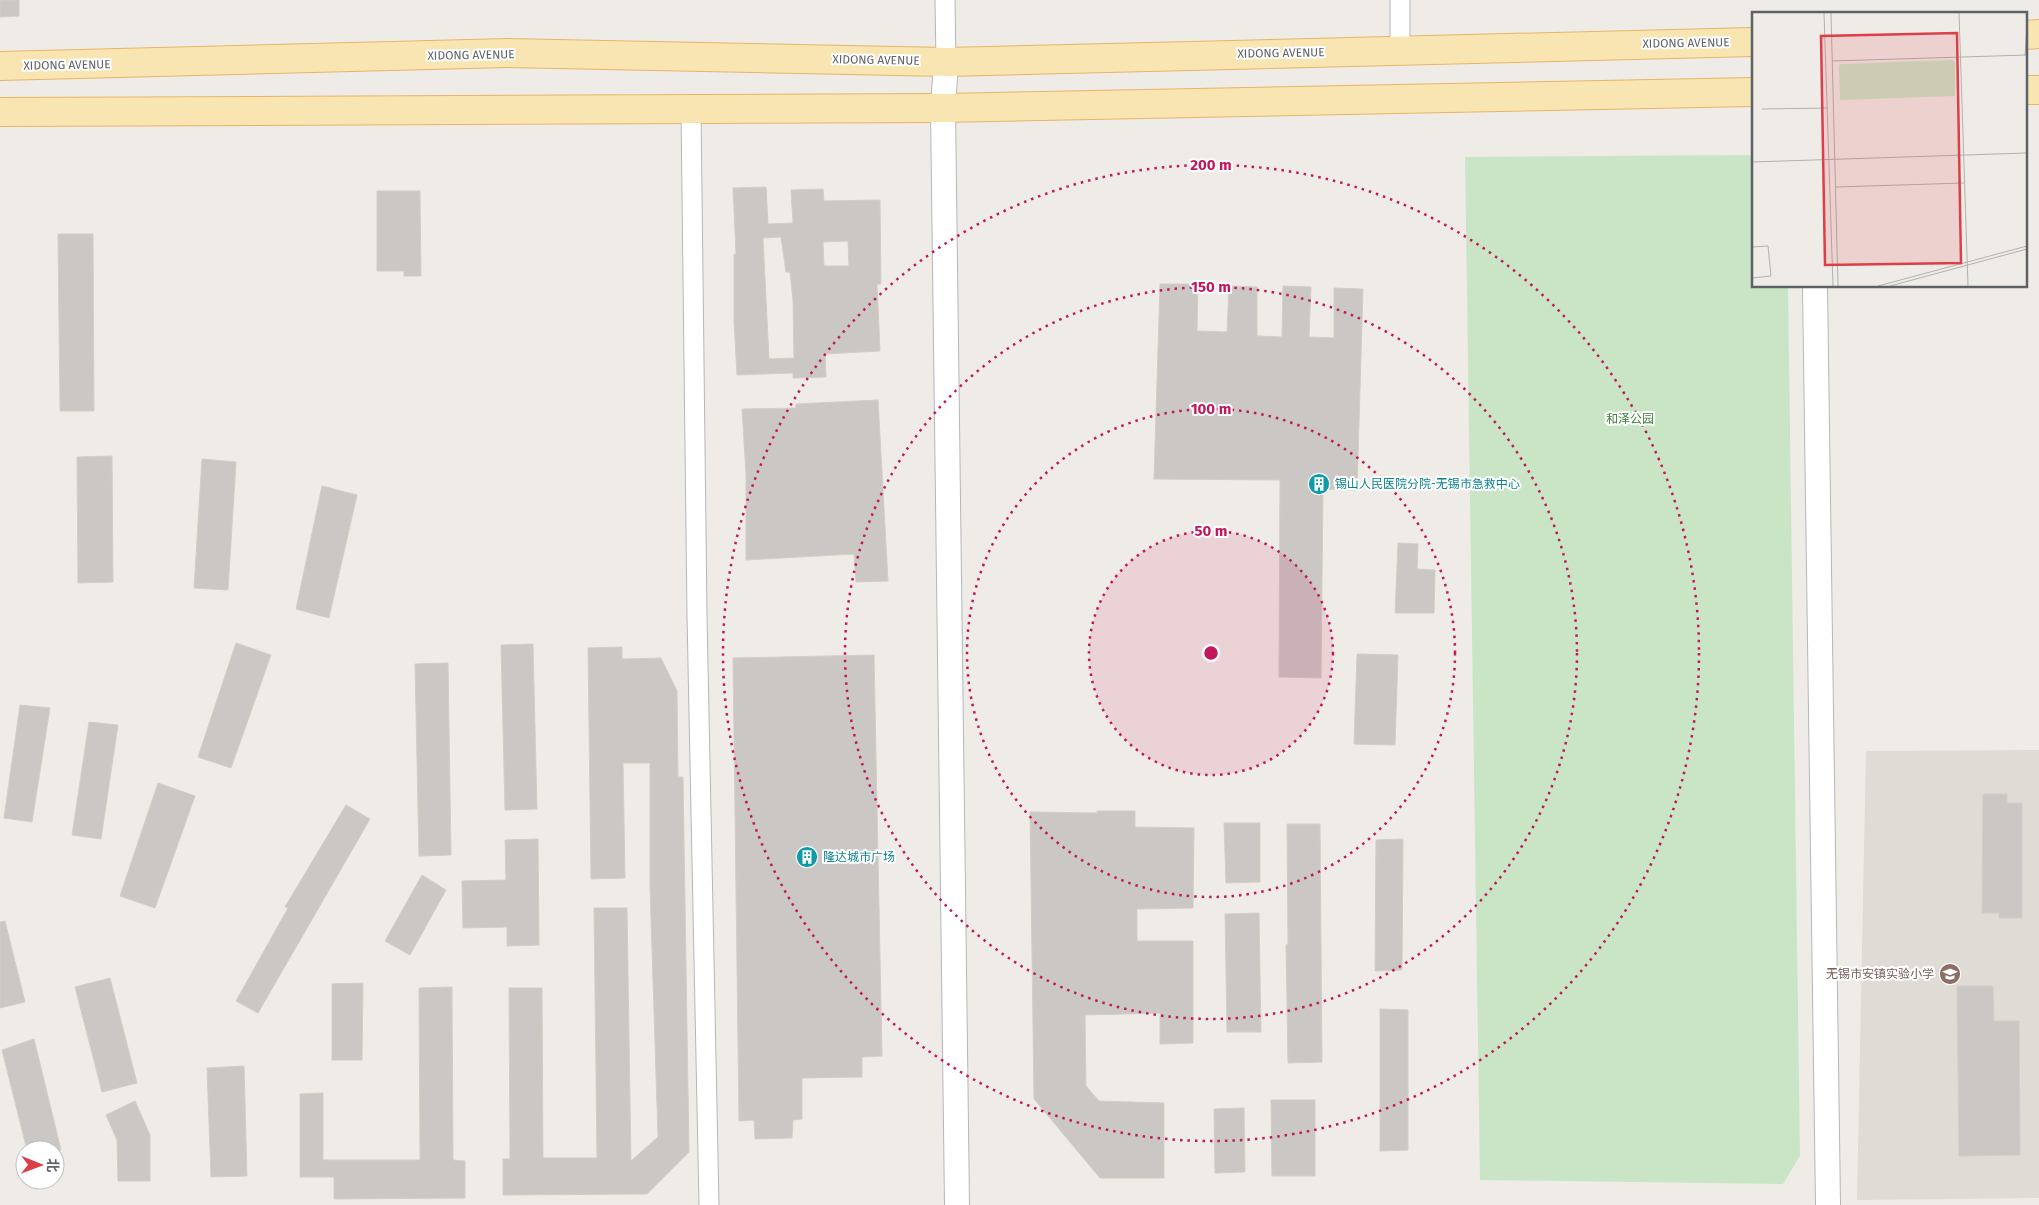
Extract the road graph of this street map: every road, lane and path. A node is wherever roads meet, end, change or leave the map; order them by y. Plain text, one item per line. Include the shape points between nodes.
1 (945, 0) edge
2 (1400, 0) edge
3 (2039, 34) edge
4 (2026, 35) edge
5 (1752, 42) edge
6 (1400, 50) junction
7 (946, 62) junction
8 (0, 66) edge
9 (2026, 90) edge
10 (2039, 90) edge
11 (1752, 92) edge
12 (943, 108) junction
13 (691, 109) junction
14 (0, 112) edge
15 (1816, 288) edge
16 (709, 1205) edge
17 (957, 1205) edge
18 (1828, 1205) edge

1 - 7 street
2 - 6 street
3 - 4 main road
5 - 6 main road, XIDONG AVENUE
6 - 7 main road, XIDONG AVENUE
7 - 8 main road, XIDONG AVENUE via 508,53
7 - 12 street
9 - 10 main road
11 - 12 main road
12 - 13 main road
12 - 17 street
13 - 14 main road
13 - 16 street
15 - 18 street

